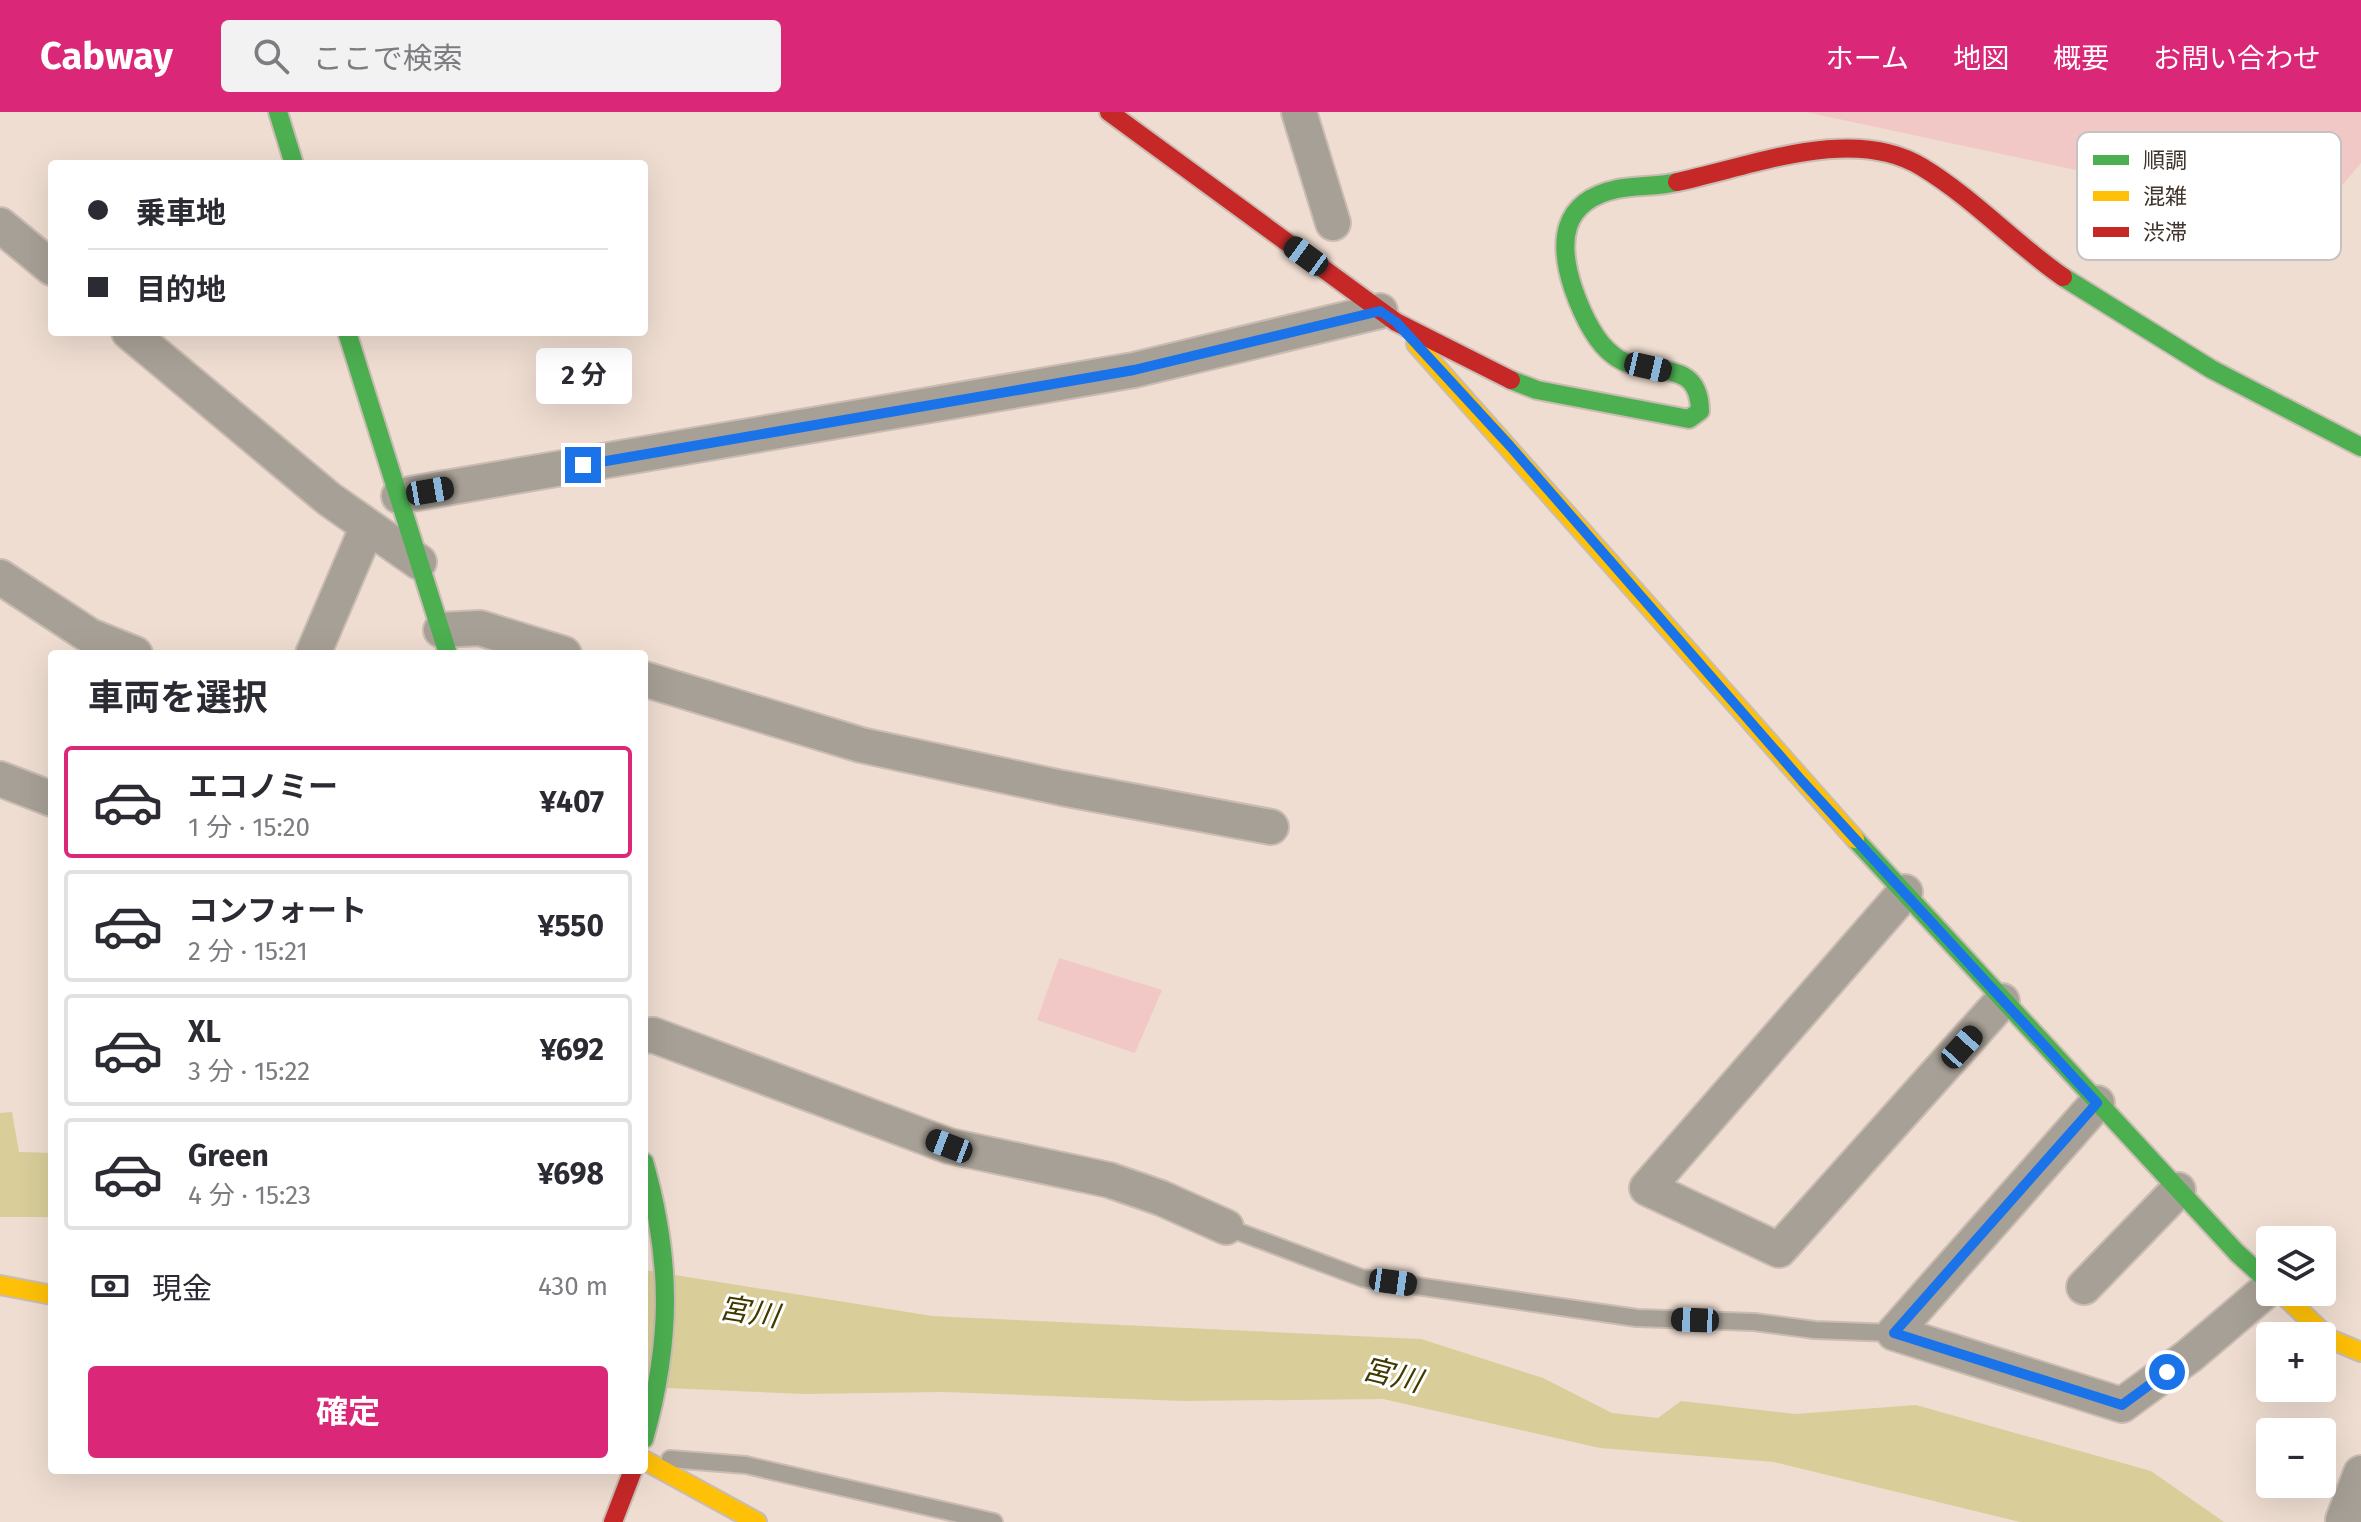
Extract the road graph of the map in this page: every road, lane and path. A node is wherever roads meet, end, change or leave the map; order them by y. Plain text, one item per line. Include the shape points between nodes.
1 (278, 112) edge
2 (1109, 112) edge
3 (1299, 112) edge
4 (293, 160) edge
5 (1333, 223) dead end
6 (0, 225) edge
7 (48, 265) edge
8 (1388, 316) junction
9 (134, 336) edge
10 (348, 336) edge
11 (2361, 447) edge
12 (399, 496) junction
13 (367, 528) junction
14 (419, 562) junction
15 (0, 577) edge
16 (445, 642) edge
17 (125, 650) edge
18 (315, 650) edge
19 (551, 650) edge
20 (648, 680) edge
21 (0, 779) edge
22 (48, 797) edge
23 (1271, 827) dead end
24 (1905, 892) junction
25 (2002, 1001) junction
26 (648, 1036) edge
27 (2097, 1103) junction
28 (648, 1175) edge
29 (2178, 1190) junction
30 (1226, 1227) joint
31 (2256, 1271) edge
32 (0, 1285) edge
33 (2084, 1287) dead end
34 (48, 1294) edge
35 (2256, 1297) edge
36 (2295, 1306) edge
37 (1894, 1333) junction
38 (2361, 1352) edge
39 (648, 1426) edge
40 (648, 1458) edge
41 (648, 1460) edge
42 (2361, 1473) edge
43 (631, 1474) edge
44 (613, 1522) edge
45 (757, 1522) edge
46 (994, 1522) edge
47 (2347, 1522) edge

1 - 4 street
2 - 8 street
3 - 5 street
6 - 7 street
8 - 11 street via 1537,390 1689,419 1700,411 1702,400 1688,376 1616,358 1581,310 1563,244 1576,210 1622,186 1659,186 1796,154 1879,151 1902,156 1931,173 2064,278 2143,329 2275,406
8 - 12 street via 1134,370
8 - 24 street
9 - 13 street
10 - 12 street
12 - 14 street
13 - 14 street
13 - 18 street
14 - 16 street
15 - 17 street via 90,636
16 - 19 street via 480,628
20 - 23 street via 861,745
21 - 22 street
24 - 25 street
24 - 25 street via 1647,1188 1779,1250
25 - 27 street
26 - 30 street via 949,1146 1109,1180
27 - 29 street
27 - 37 street
28 - 39 street via 666,1262 666,1352
29 - 31 street
29 - 33 street
30 - 37 lane via 1362,1278 1637,1318
32 - 34 street
35 - 37 street via 2122,1405
36 - 38 street via 2330,1339
40 - 46 lane via 746,1465
41 - 45 street
42 - 47 street via 2343,1520
43 - 44 street

